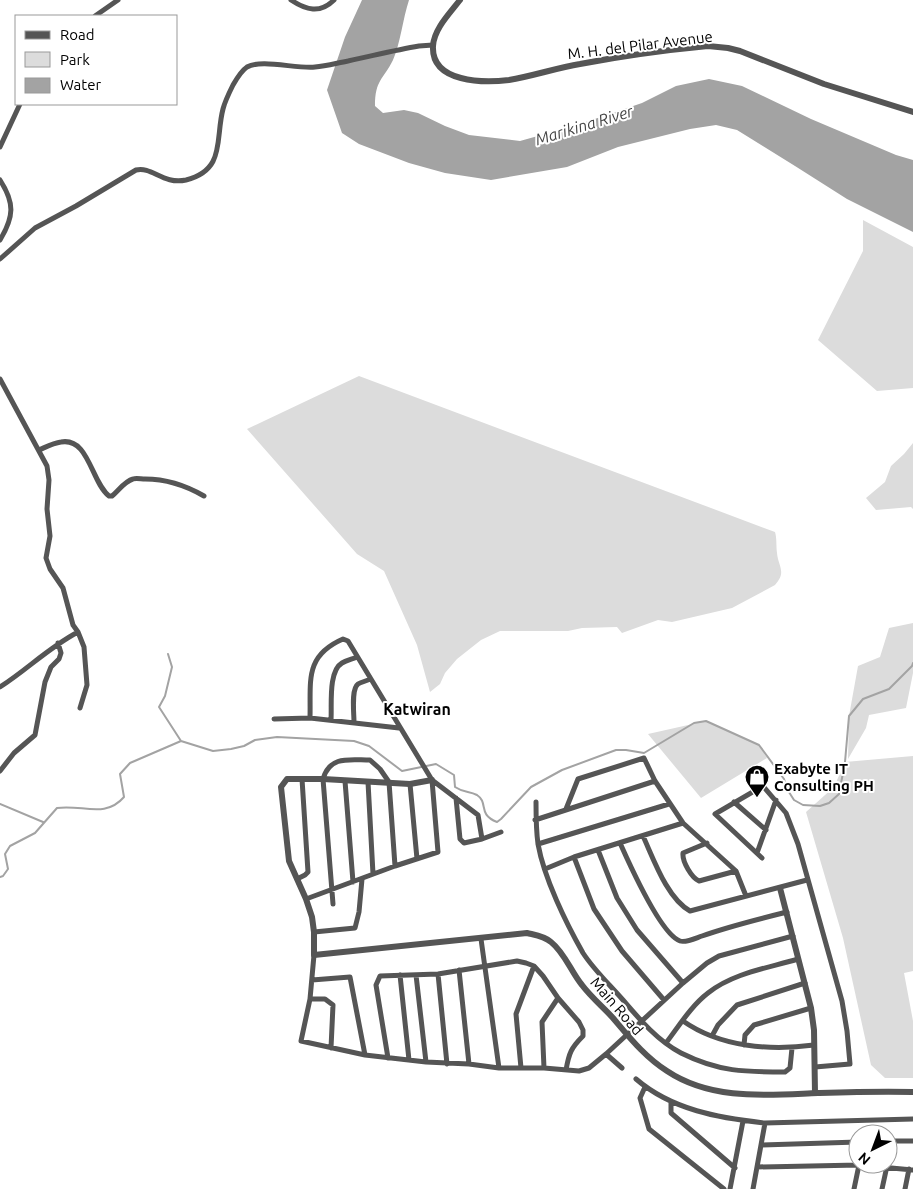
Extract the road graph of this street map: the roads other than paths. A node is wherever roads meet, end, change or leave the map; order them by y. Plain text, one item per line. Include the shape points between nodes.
1 (118, 0) edge
2 (291, 0) edge
3 (334, 0) edge
4 (460, 0) edge
5 (96, 15) edge
6 (433, 45) junction
7 (20, 105) edge
8 (913, 112) edge
9 (0, 147) edge
10 (0, 180) edge
11 (0, 240) edge
12 (0, 259) edge
13 (0, 379) edge
14 (39, 450) junction
15 (204, 496) dead end
16 (78, 632) junction
17 (58, 643) junction
18 (358, 657) junction
19 (370, 679) junction
20 (0, 687) edge
21 (80, 708) dead end
22 (310, 718) junction
23 (274, 719) dead end
24 (332, 720) junction
25 (354, 722) junction
26 (399, 728) junction
27 (0, 771) edge
28 (302, 779) junction
29 (323, 779) junction
30 (432, 780) junction
31 (345, 781) junction
32 (655, 781) junction
33 (368, 782) junction
34 (390, 782) junction
35 (410, 784) junction
36 (456, 798) junction
37 (776, 800) junction
38 (536, 802) dead end
39 (734, 802) junction
40 (669, 804) junction
41 (566, 809) junction
42 (536, 820) junction
43 (683, 823) junction
44 (766, 830) junction
45 (501, 832) dead end
46 (643, 836) junction
47 (482, 839) junction
48 (620, 843) junction
49 (707, 843) junction
50 (538, 844) junction
51 (598, 850) junction
52 (757, 853) junction
53 (574, 858) junction
54 (762, 858) dead end
55 (418, 859) junction
56 (395, 866) junction
57 (545, 869) junction
58 (736, 871) junction
59 (373, 874) junction
60 (297, 879) junction
61 (362, 879) junction
62 (807, 880) junction
63 (352, 882) junction
64 (780, 888) junction
65 (333, 890) junction
66 (746, 896) junction
67 (306, 899) junction
68 (333, 904) dead end
69 (787, 912) junction
70 (314, 932) junction
71 (793, 936) junction
72 (482, 939) junction
73 (314, 954) junction
74 (798, 959) junction
75 (486, 965) junction
76 (534, 966) junction
77 (459, 970) junction
78 (438, 974) junction
79 (400, 975) junction
80 (416, 975) junction
81 (312, 980) junction
82 (682, 983) junction
83 (806, 983) junction
84 (558, 998) junction
85 (310, 999) junction
86 (664, 1000) junction
87 (811, 1008) junction
88 (683, 1021) junction
89 (642, 1022) junction
90 (626, 1036) junction
91 (712, 1036) junction
92 (666, 1043) junction
93 (744, 1045) junction
94 (814, 1045) junction
95 (331, 1048) junction
96 (792, 1048) junction
97 (606, 1054) junction
98 (365, 1055) junction
99 (388, 1058) junction
100 (409, 1060) junction
101 (426, 1062) junction
102 (447, 1064) junction
103 (469, 1064) junction
104 (499, 1068) junction
105 (521, 1068) junction
106 (544, 1068) junction
107 (622, 1068) dead end
108 (815, 1068) junction
109 (566, 1070) junction
110 (636, 1079) dead end
111 (645, 1088) junction
112 (913, 1092) edge
113 (816, 1094) junction
114 (671, 1102) junction
115 (913, 1119) edge
116 (743, 1121) junction
117 (766, 1124) junction
118 (913, 1141) edge
119 (848, 1142) edge
120 (898, 1142) edge
121 (762, 1145) junction
122 (848, 1165) edge
123 (757, 1167) junction
124 (735, 1168) junction
125 (898, 1168) edge
126 (911, 1170) edge
127 (857, 1174) edge
128 (885, 1174) edge
129 (724, 1189) edge
130 (730, 1189) edge
131 (753, 1189) edge
132 (854, 1189) edge
133 (882, 1189) edge
134 (905, 1189) edge

1 - 5 street
2 - 3 street via 304,7 321,10
4 - 6 street via 439,29
6 - 8 street, M. H. del Pilar Avenue via 436,61 442,68 461,79 471,80 506,80 581,64 688,48 728,48 824,84
6 - 12 street via 326,66 248,66 228,94 216,154 205,171 184,180 163,179 147,169 136,170 35,228
7 - 9 street
10 - 11 street via 12,210
13 - 14 street
14 - 15 street via 59,442 76,444 95,479 109,496 134,478 178,483
14 - 16 street via 49,474 50,536 46,558 63,588
16 - 17 street
16 - 21 street via 86,655 87,680
17 - 20 street
17 - 27 street via 61,652 45,682 35,736 14,753
18 - 19 street
18 - 22 street via 348,641 343,639 319,655 313,665
18 - 24 street via 341,663 336,669
19 - 25 street via 355,688
19 - 26 street
22 - 23 street
22 - 24 street
24 - 25 street
25 - 26 street
26 - 30 street
28 - 29 street
28 - 60 street via 308,872
28 - 60 street via 287,779 281,787 289,861
29 - 31 street
29 - 34 street via 326,770 340,760 370,760
29 - 65 street
30 - 35 street
30 - 36 street
30 - 55 street via 438,852
31 - 33 street
31 - 63 street
32 - 40 street
32 - 41 street
32 - 41 street via 644,758 578,779
33 - 34 street
33 - 59 street
34 - 35 street
34 - 56 street
35 - 55 street
36 - 47 street via 478,816
36 - 47 street via 460,839 464,843
37 - 39 street via 764,786
37 - 44 street
37 - 62 street via 786,813
38 - 42 street
39 - 44 street
39 - 52 street via 715,814
40 - 43 street
40 - 50 street
41 - 42 street
42 - 50 street
43 - 46 street
43 - 49 street
44 - 52 street
45 - 47 street
46 - 48 street
46 - 66 street via 668,888 683,907 690,911
48 - 51 street
48 - 69 street via 655,912 671,934 680,940
49 - 58 street
49 - 58 street via 683,853 682,858 694,879 700,881
50 - 57 street
51 - 53 street
51 - 82 street via 617,898 632,922
52 - 54 street
53 - 57 street
53 - 86 street via 594,908 622,951
55 - 56 street
56 - 59 street
57 - 89 street via 584,954
58 - 66 street
59 - 61 street
60 - 67 street
61 - 63 street
61 - 70 street via 355,928
62 - 64 street
62 - 108 street via 842,1002 850,1064
63 - 65 street
64 - 66 street
64 - 69 street
65 - 67 street
65 - 68 street
67 - 70 street
69 - 71 street
70 - 73 street
71 - 74 street
71 - 82 street via 719,956
72 - 73 street, Main Road
72 - 75 street
72 - 90 street, Main Road via 527,933 553,942 582,985
73 - 81 street
74 - 83 street
74 - 88 street via 721,984 695,1005
75 - 76 street via 516,961
75 - 77 street
75 - 104 street
76 - 84 street
76 - 105 street via 516,1014
77 - 78 street
77 - 103 street
78 - 80 street
78 - 102 street
79 - 80 street
79 - 99 street via 380,976 377,980
79 - 100 street
80 - 101 street
81 - 85 street
81 - 98 street via 350,976
82 - 86 street
83 - 87 street
83 - 91 street via 737,1005
84 - 106 street via 542,1022
84 - 109 street via 584,1030 568,1054
85 - 95 street via 326,999 333,1005
85 - 95 street via 301,1041
86 - 89 street
87 - 93 street via 754,1024 745,1035
87 - 94 street
88 - 91 street via 698,1032
88 - 92 street
89 - 90 street
89 - 92 street
90 - 97 street
90 - 113 street, Main Road via 668,1072 709,1089 758,1096
91 - 93 street
92 - 96 street via 705,1064 739,1072 785,1072 790,1068
93 - 96 street
94 - 96 street
94 - 108 street
95 - 98 street
97 - 107 street
97 - 109 street via 589,1068
98 - 99 street
99 - 100 street
100 - 101 street
101 - 102 street
102 - 103 street
103 - 104 street
104 - 105 street
105 - 106 street
106 - 109 street
108 - 113 street
110 - 111 street
111 - 114 street
111 - 129 street via 640,1098 649,1129
112 - 113 street, Main Road
114 - 116 street
114 - 124 street via 671,1113
115 - 117 street
116 - 117 street
116 - 124 street
117 - 121 street
118 - 120 street
119 - 121 street
121 - 123 street
122 - 123 street
123 - 131 street
124 - 130 street
125 - 126 street
126 - 134 street
127 - 132 street
128 - 133 street

